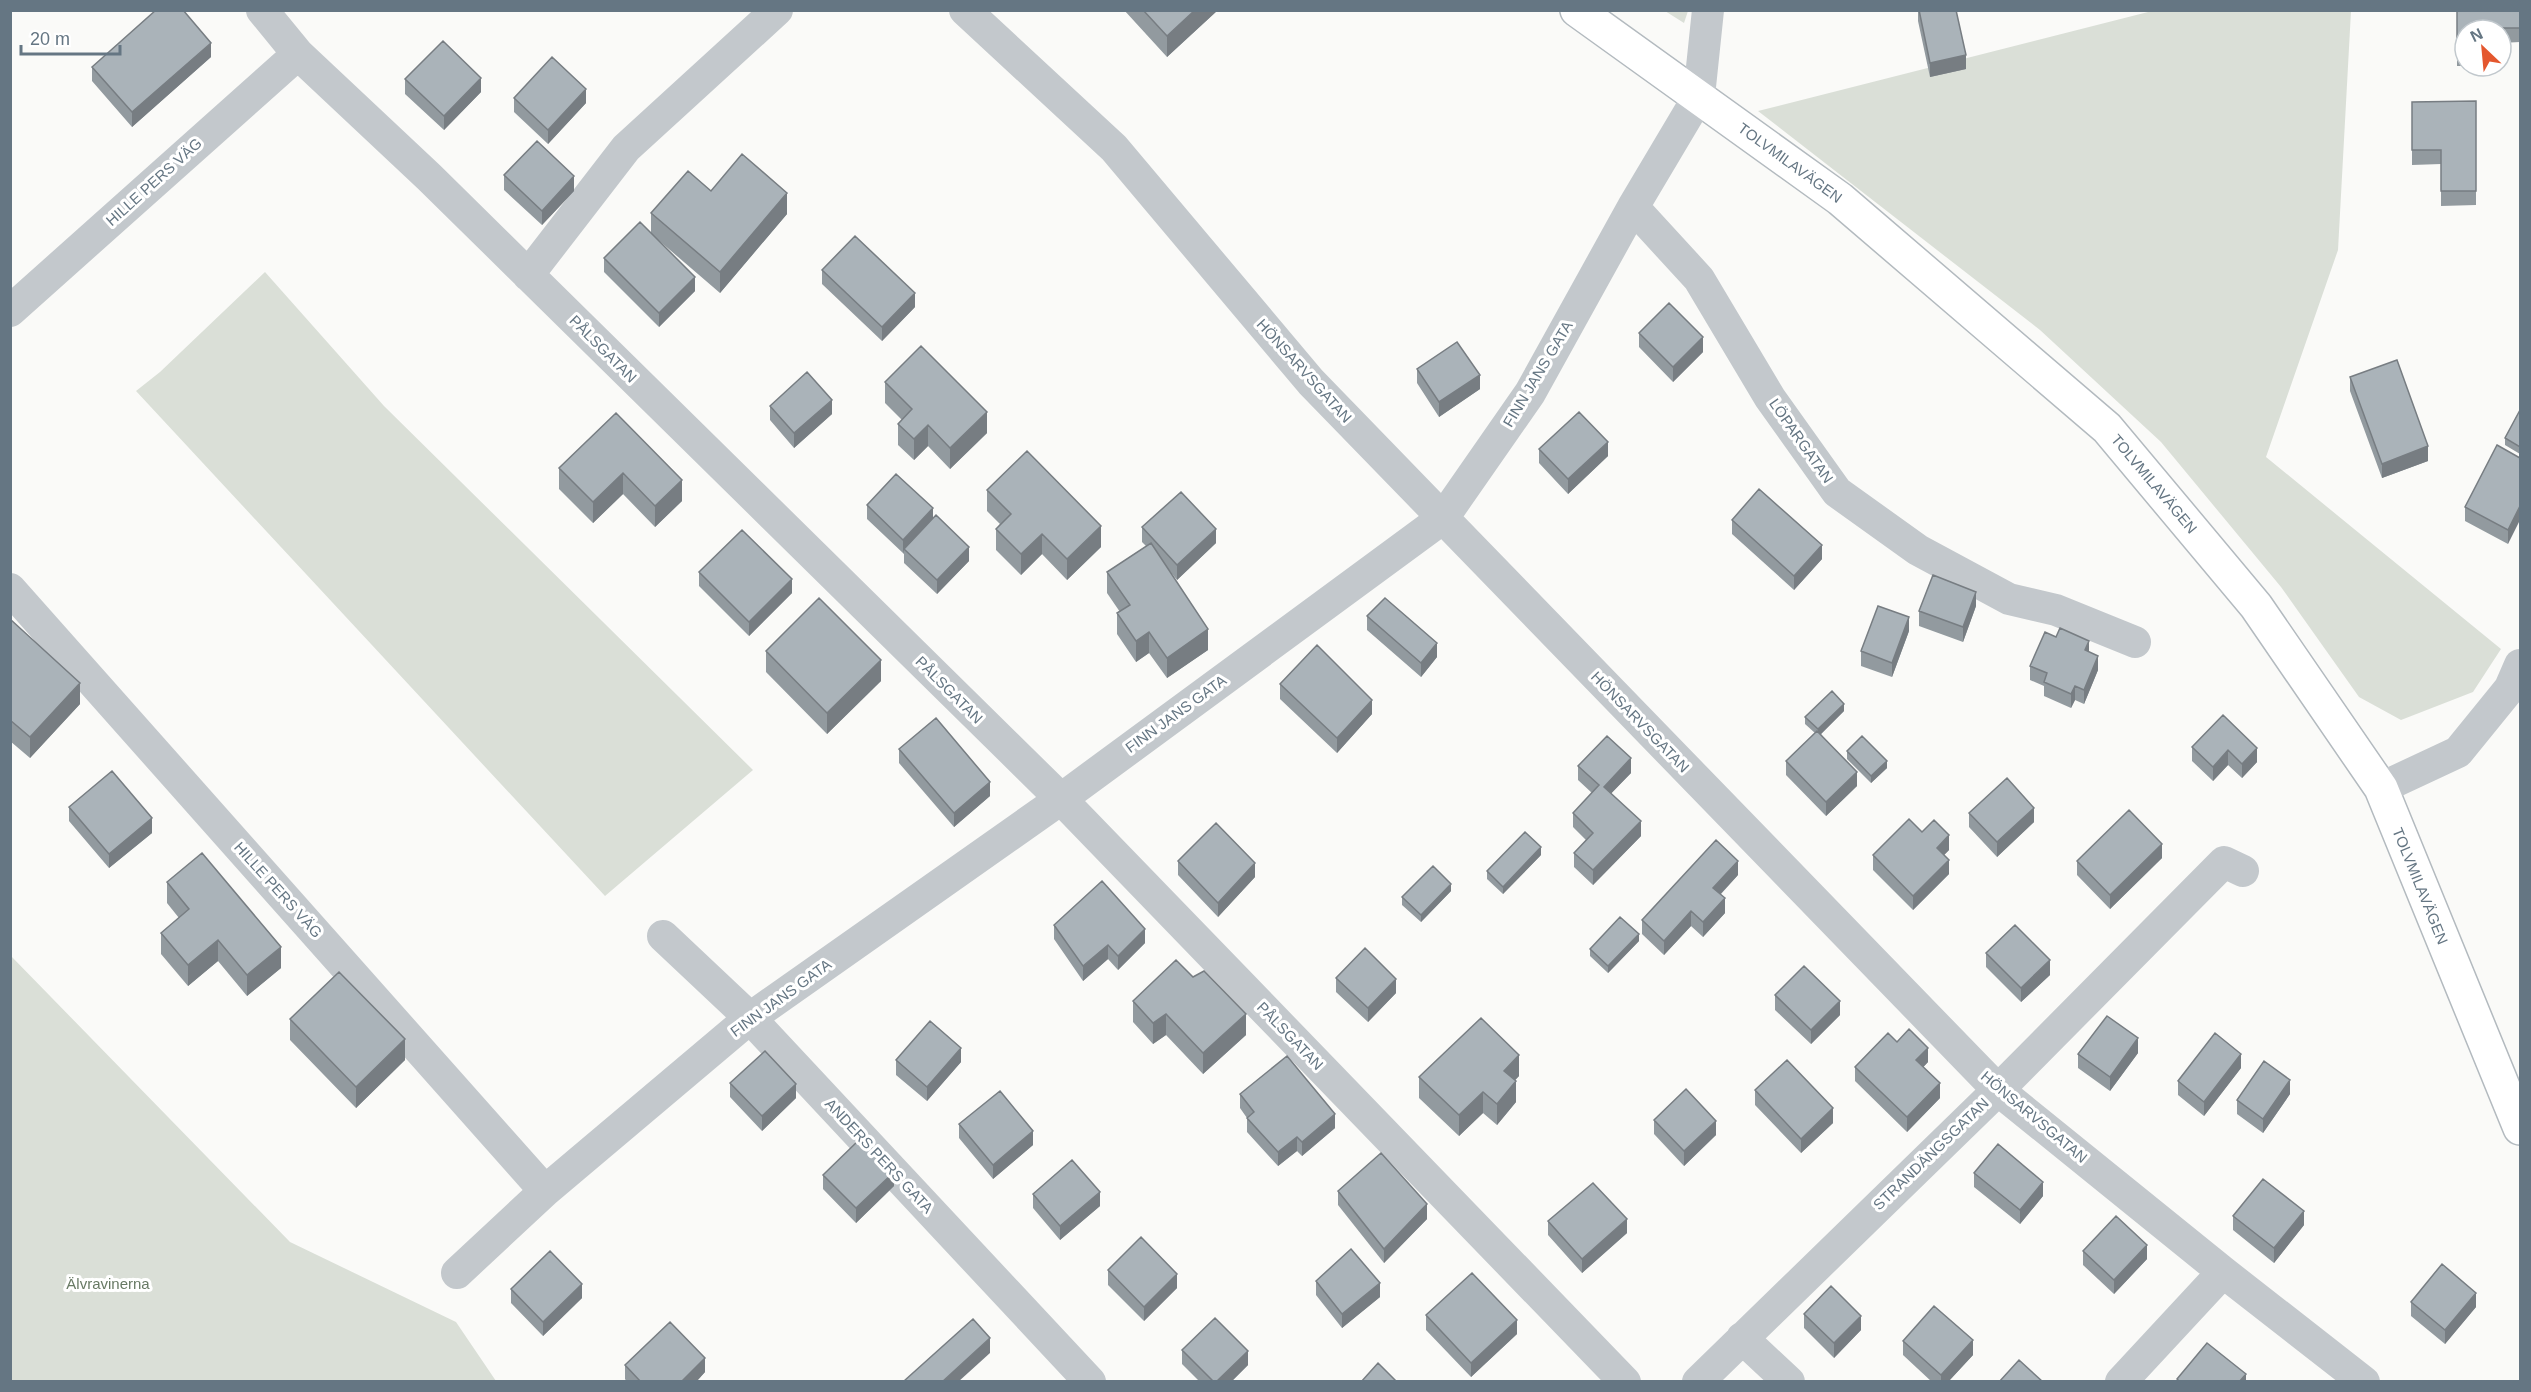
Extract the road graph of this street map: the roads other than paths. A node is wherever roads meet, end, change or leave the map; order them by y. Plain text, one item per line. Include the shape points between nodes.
1 (262, 10) edge
2 (777, 10) edge
3 (965, 10) edge
4 (1577, 10) edge
5 (1708, 10) edge
6 (298, 54) junction
7 (1699, 96) junction
8 (1633, 207) junction
9 (528, 274) junction
10 (10, 311) edge
11 (1443, 518) junction
12 (10, 590) edge
13 (2135, 642) dead end
14 (2517, 688) edge
15 (2381, 788) junction
16 (1061, 799) junction
17 (2243, 871) dead end
18 (663, 936) dead end
19 (750, 1018) junction
20 (1998, 1090) junction
21 (2520, 1128) edge
22 (545, 1191) junction
23 (2223, 1272) junction
24 (457, 1273) dead end
25 (1742, 1338) junction
26 (1090, 1382) edge
27 (1625, 1382) edge
28 (1698, 1382) edge
29 (1789, 1382) edge
30 (2121, 1382) edge
31 (2364, 1382) edge

1 - 6 street, PÅLSGATAN
2 - 9 street via 626,148
3 - 11 street, HÖNSARVSGATAN via 1114,148 1311,382
4 - 7 street, TOLVMILAVÄGEN
5 - 7 street, FINN JANS GATA
6 - 9 street, PÅLSGATAN
6 - 10 street, HILLE PERS VÄG
7 - 8 street, FINN JANS GATA
7 - 15 street, TOLVMILAVÄGEN via 1840,199 2107,428 2256,606
8 - 11 street, FINN JANS GATA via 1530,393
8 - 13 street, LÖPARGATAN via 1699,279 1770,398 1837,492 1918,550 2009,599 2056,610
9 - 16 street, PÅLSGATAN
11 - 16 street, FINN JANS GATA
11 - 20 street, HÖNSARVSGATAN
12 - 22 street, HILLE PERS VÄG
14 - 15 street via 2458,752
15 - 21 street, TOLVMILAVÄGEN
16 - 19 street, FINN JANS GATA
16 - 27 street, PÅLSGATAN
17 - 20 street, STRANDÄNGSGATAN via 2224,862
18 - 19 street, ANDERS PERS GATA
19 - 22 street, FINN JANS GATA
19 - 26 street, ANDERS PERS GATA
20 - 23 street, HÖNSARVSGATAN
20 - 25 street, STRANDÄNGSGATAN
22 - 24 street, FINN JANS GATA
23 - 30 street
23 - 31 street, HÖNSARVSGATAN
25 - 28 street, STRANDÄNGSGATAN
25 - 29 street

